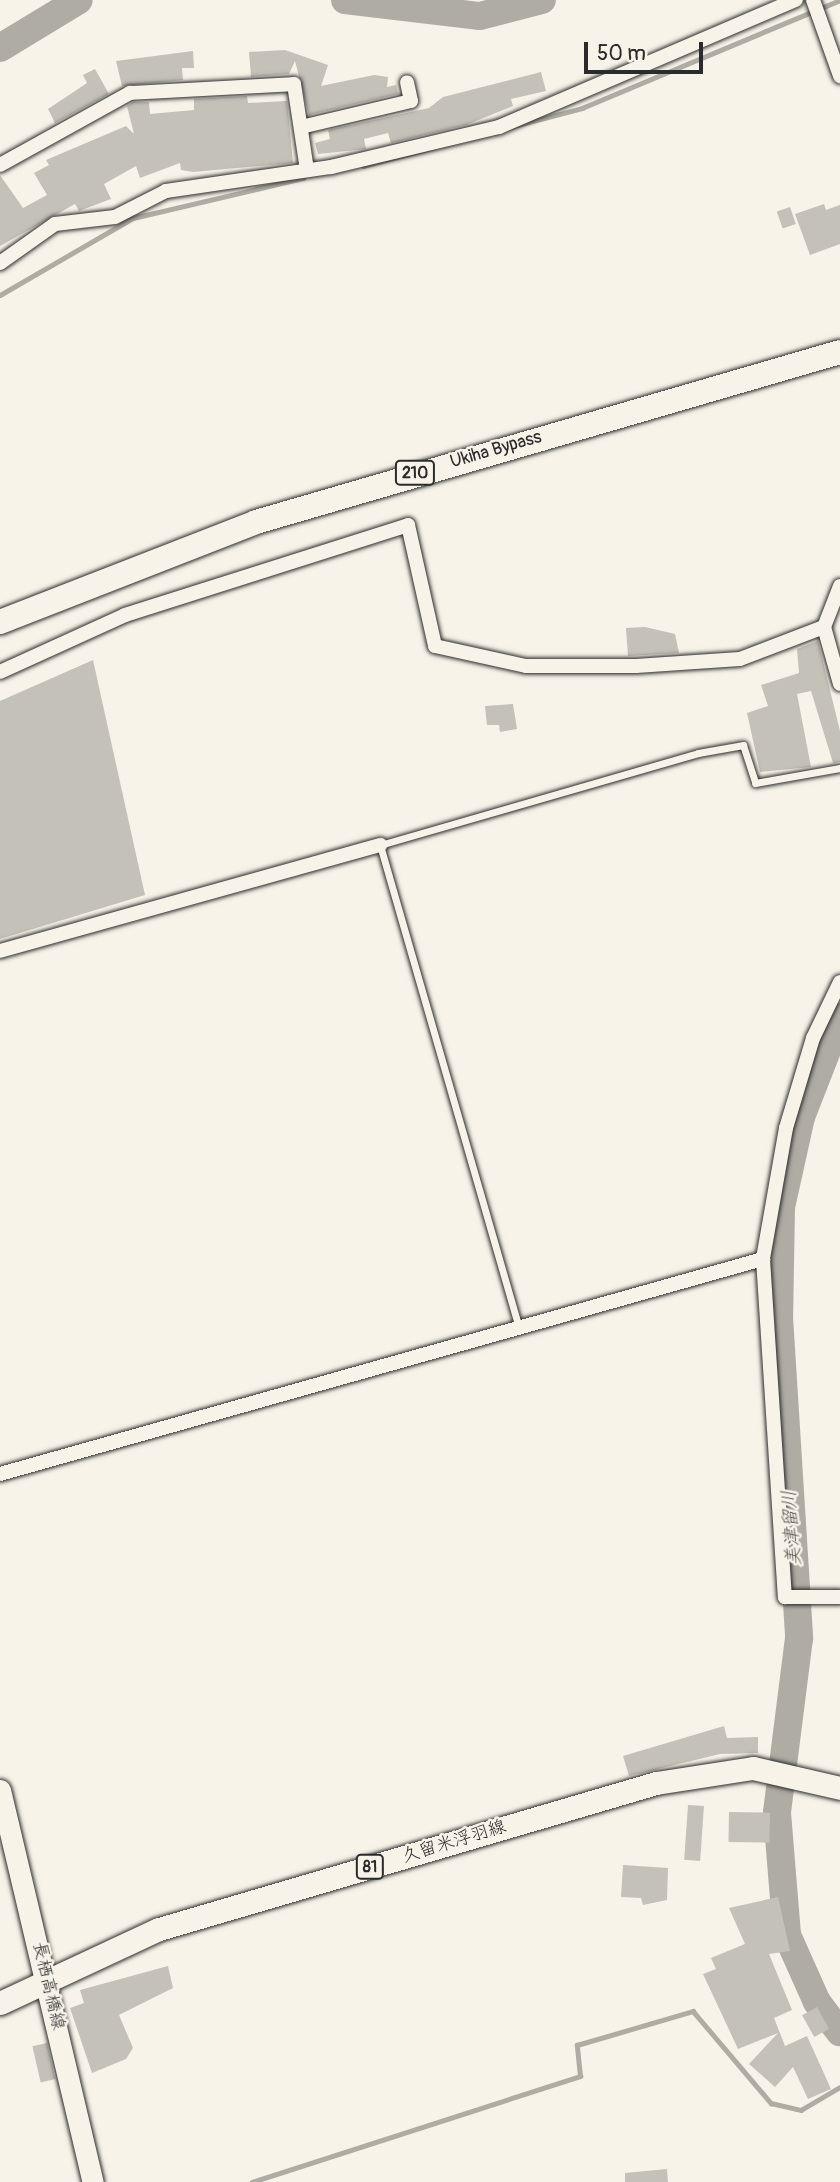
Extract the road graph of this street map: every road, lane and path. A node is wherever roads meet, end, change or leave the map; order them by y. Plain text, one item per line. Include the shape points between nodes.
1 (796, 0) edge
2 (815, 8) edge
3 (840, 76) edge
4 (407, 82) dead end
5 (301, 127) junction
6 (0, 165) edge
7 (307, 170) junction
8 (0, 264) edge
9 (840, 352) edge
10 (840, 586) edge
11 (0, 622) edge
12 (824, 627) junction
13 (0, 672) edge
14 (840, 684) edge
15 (840, 768) edge
16 (380, 845) junction
17 (0, 951) edge
18 (840, 982) edge
19 (763, 1259) junction
20 (520, 1332) junction
21 (0, 1474) edge
22 (840, 1597) edge
23 (834, 1786) edge
24 (0, 1790) edge
25 (47, 1981) junction
26 (0, 2003) edge
27 (93, 2182) edge

1 - 7 street via 499,127
2 - 3 street
4 - 5 street via 411,101
5 - 6 street via 294,84 130,93
5 - 7 street
7 - 8 street via 166,191 115,217 55,224
9 - 11 highway, Ukiha Bypass / 210 via 256,522
10 - 12 street
12 - 13 street via 740,659 636,666 526,666 435,646 408,525 125,615
12 - 14 street
15 - 16 lane via 755,783 743,745
16 - 17 street
16 - 20 lane
18 - 19 street via 813,1038 786,1128
19 - 20 street
19 - 22 street via 785,1597
20 - 21 street
23 - 25 main road, 久留米浮羽線 / 81 via 753,1768 656,1783 159,1929
24 - 25 main road, 長栖高橋線
25 - 26 main road, 久留米浮羽線 / 81
25 - 27 main road, 長栖高橋線

